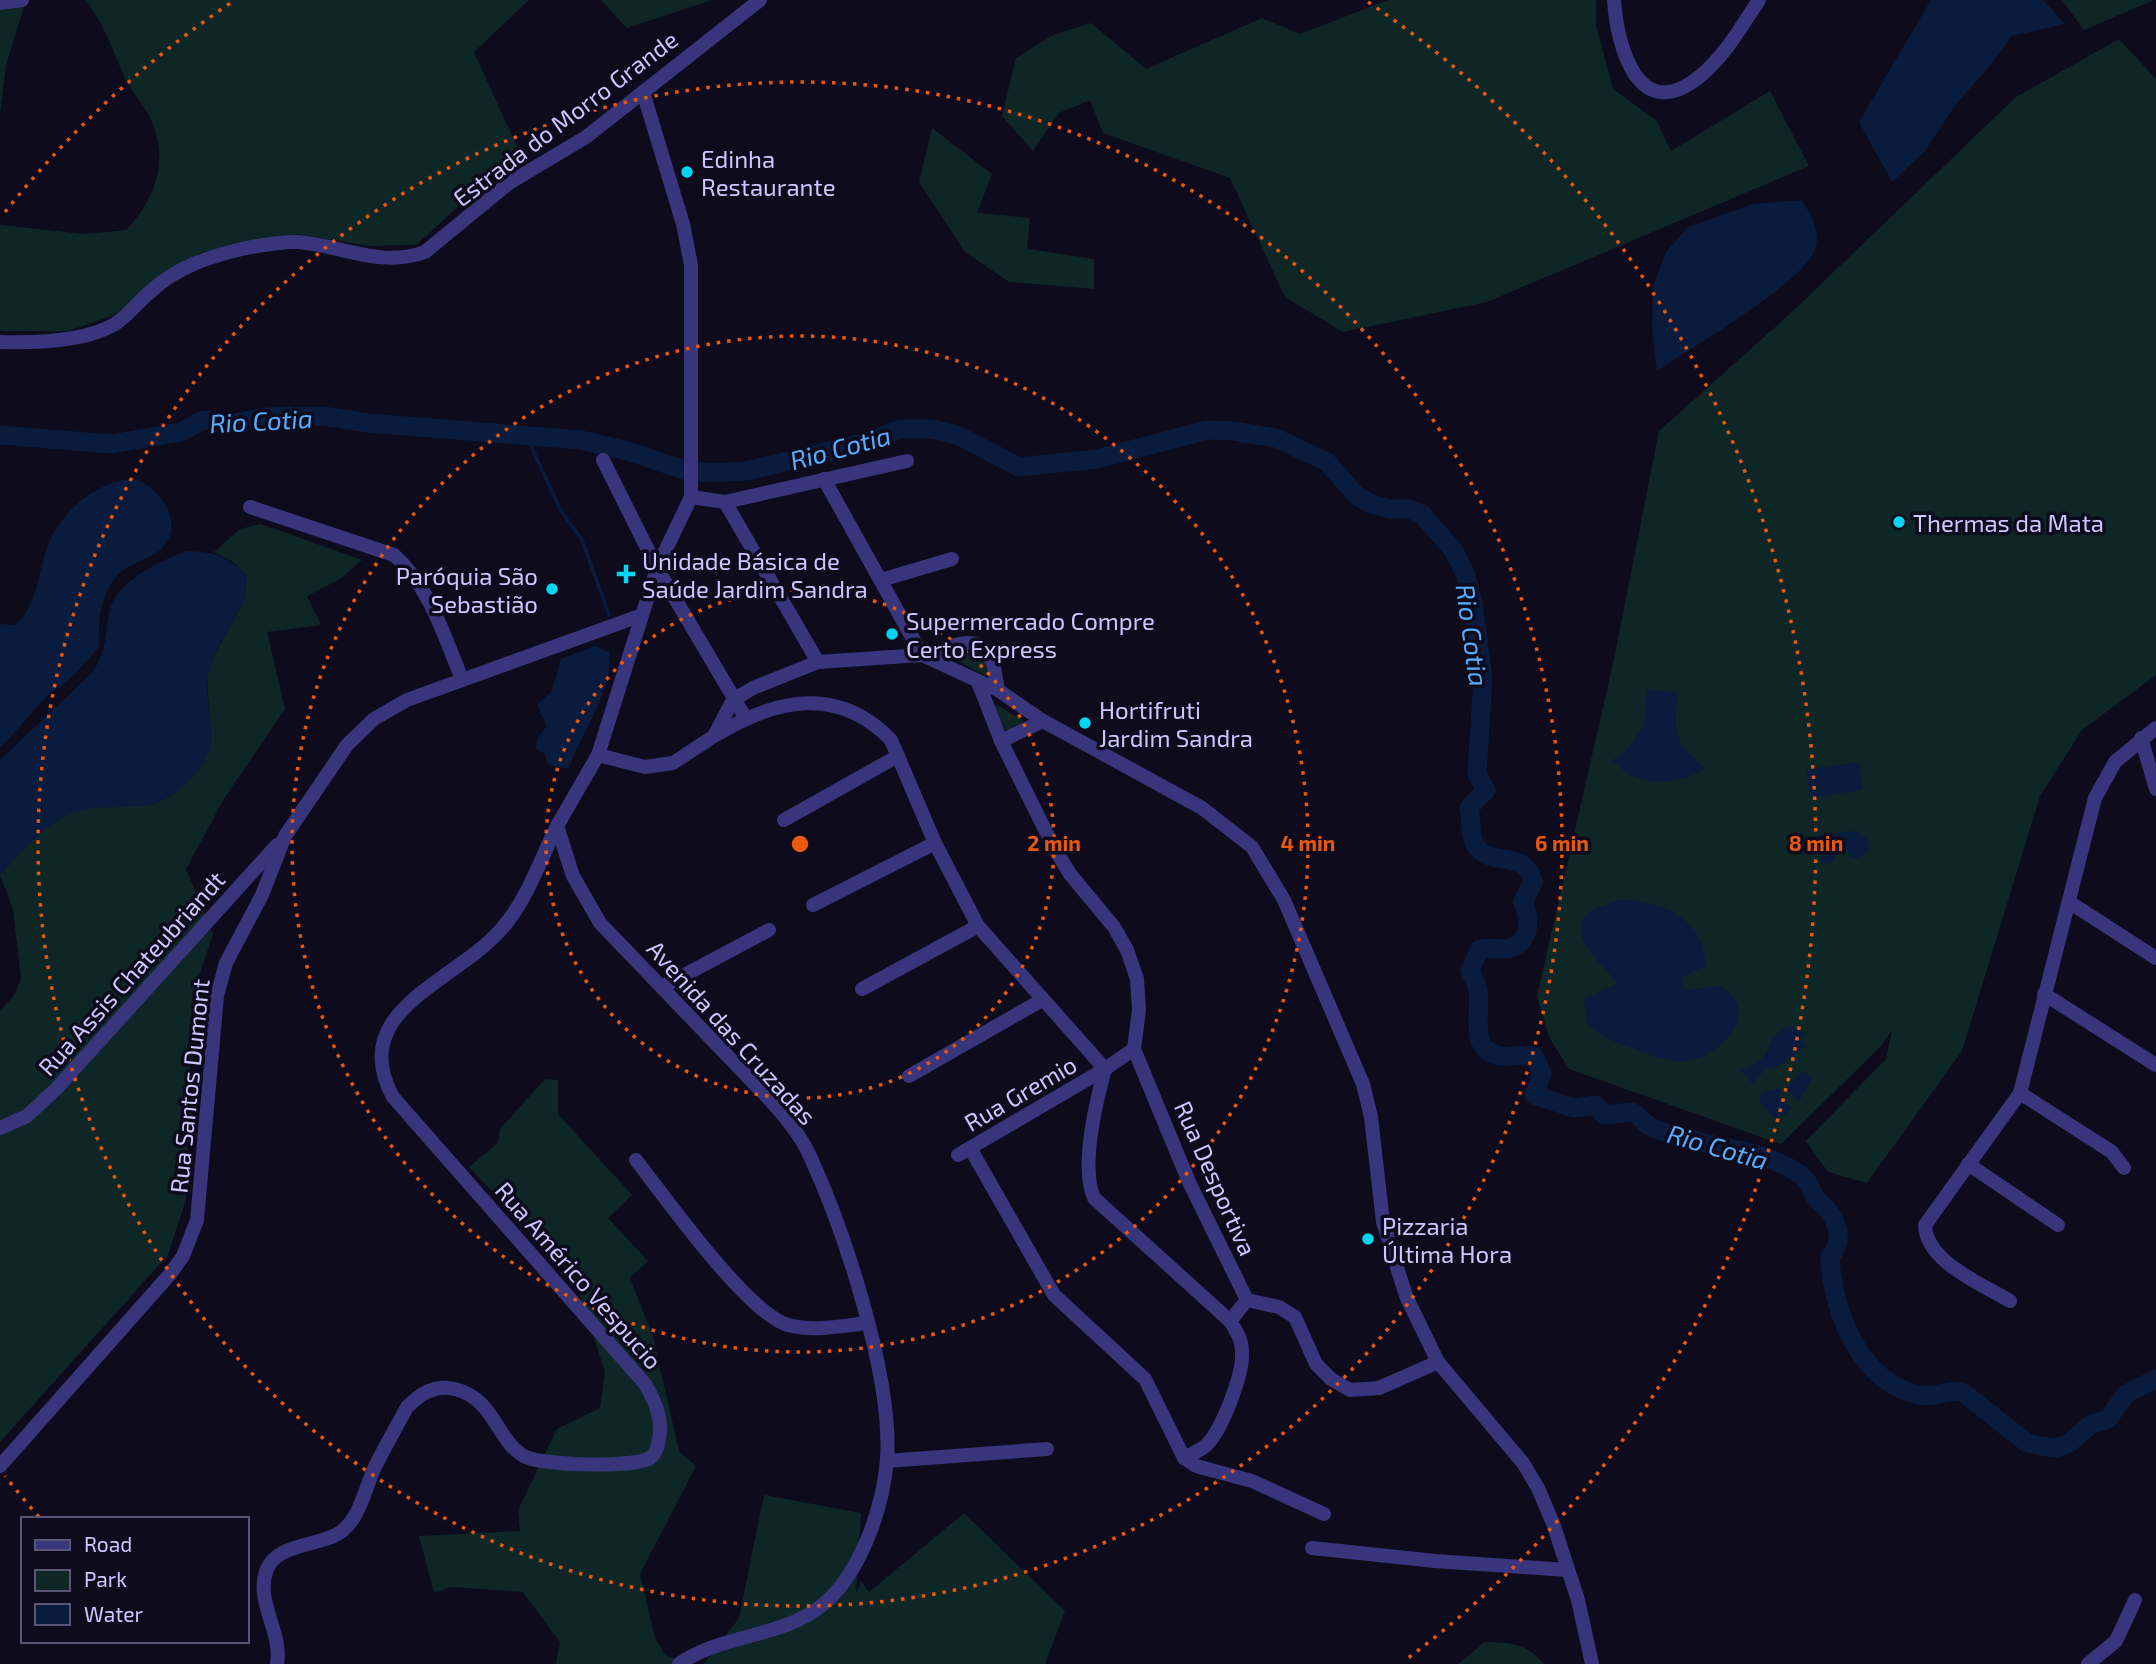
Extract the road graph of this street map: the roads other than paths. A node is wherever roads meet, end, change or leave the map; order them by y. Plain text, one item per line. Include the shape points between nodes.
1 (22, 0) edge
2 (760, 0) edge
3 (1614, 0) edge
4 (1759, 0) edge
5 (0, 3) edge
6 (643, 92) junction
7 (0, 342) edge
8 (603, 460) dead end
9 (907, 461) dead end
10 (824, 480) junction
11 (691, 497) junction
12 (725, 502) junction
13 (250, 507) dead end
14 (952, 559) dead end
15 (657, 568) junction
16 (881, 580) junction
17 (642, 615) junction
18 (927, 656) junction
19 (818, 662) junction
20 (462, 680) junction
21 (978, 682) junction
22 (998, 690) junction
23 (733, 699) junction
24 (745, 717) junction
25 (1043, 721) junction
26 (2156, 728) edge
27 (714, 736) junction
28 (2141, 738) junction
29 (1001, 741) junction
30 (598, 755) junction
31 (898, 756) junction
32 (2156, 789) edge
33 (784, 820) dead end
34 (558, 826) junction
35 (285, 836) junction
36 (935, 843) junction
37 (2069, 902) junction
38 (813, 905) dead end
39 (978, 926) junction
40 (769, 930) dead end
41 (2156, 958) edge
42 (662, 988) junction
43 (862, 989) dead end
44 (2044, 994) junction
45 (1042, 1000) junction
46 (1134, 1049) junction
47 (2156, 1065) edge
48 (1105, 1069) junction
49 (909, 1076) dead end
50 (2020, 1093) junction
51 (0, 1128) edge
52 (636, 1160) dead end
53 (1968, 1164) junction
54 (2124, 1168) dead end
55 (2058, 1225) dead end
56 (1247, 1300) junction
57 (2010, 1301) dead end
58 (1230, 1321) junction
59 (868, 1323) junction
60 (1438, 1362) junction
61 (1047, 1449) dead end
62 (1184, 1458) junction
63 (887, 1461) junction
64 (0, 1466) edge
65 (1324, 1514) dead end
66 (1312, 1548) dead end
67 (1567, 1570) junction
68 (2135, 1600) dead end
69 (277, 1664) edge
70 (679, 1664) edge
71 (1592, 1664) edge
72 (2088, 1664) edge

1 - 5 street
2 - 6 street, Estrada do Morro Grande
3 - 4 street via 1627,64 1650,90 1661,92 1684,87 1699,77 1730,44
6 - 7 street, Estrada do Morro Grande via 586,137 509,183 425,253 389,259 299,242 246,248 179,270 127,315 99,331
6 - 11 street via 691,265
8 - 15 street
9 - 10 street
10 - 12 street
10 - 16 street
11 - 12 street
11 - 15 street
12 - 19 street
13 - 20 street via 394,555 421,585
14 - 16 street
15 - 17 street
15 - 23 street
16 - 18 street
17 - 20 street, Rua Santos Dumont
17 - 30 street
18 - 19 street
18 - 21 street
18 - 22 street via 964,642 980,645 993,662
19 - 23 street
20 - 35 street, Rua Santos Dumont via 374,719 347,745
21 - 22 street
21 - 29 street
22 - 25 street
23 - 24 street
23 - 27 street
24 - 27 street
24 - 31 street via 774,707 830,703 879,727
25 - 29 street
25 - 60 street via 1202,808 1252,847 1268,869 1363,1084 1383,1222 1406,1296
26 - 28 street
27 - 30 street via 673,763 660,766 645,767
28 - 32 street
28 - 37 street via 2105,775
29 - 46 street via 1070,874 1127,950 1137,979
30 - 34 street
31 - 33 street
31 - 36 street
34 - 42 street, Avenida das Cruzadas via 565,858 587,904
34 - 69 street, Rua Américo Vespucio via 510,920 487,945 401,1010 383,1035 380,1062 393,1097 645,1384 660,1424 656,1450 646,1460 633,1462 537,1460 516,1450 494,1417 471,1396 441,1388 418,1396 407,1407 351,1522 333,1537 282,1553 267,1569 264,1595
35 - 51 street, Rua Assis Chateubriandt via 56,1089 27,1116
35 - 64 street, Rua Santos Dumont via 262,895 226,963 217,996 201,1194 183,1256
36 - 38 street
36 - 39 street
37 - 41 street
37 - 44 street
39 - 43 street
39 - 45 street
40 - 42 street
42 - 59 street, Avenida das Cruzadas via 768,1098 808,1152
44 - 47 street
44 - 50 street
45 - 48 street
45 - 49 street
46 - 48 street, Rua Gremio
46 - 56 street, Rua Desportiva via 1189,1182
48 - 58 street via 1088,1178 1094,1198
48 - 62 street, Rua Gremio via 964,1152 1054,1295 1145,1379
50 - 53 street
50 - 54 street via 2112,1152
52 - 59 street via 726,1271 769,1315 786,1325 812,1329
53 - 55 street
53 - 57 street via 1928,1219 1926,1240 1949,1262
56 - 58 street
56 - 60 street via 1279,1307 1295,1317 1316,1364 1350,1390 1379,1388
58 - 62 street via 1240,1336 1243,1353 1238,1377 1217,1432 1203,1448
59 - 63 street, Avenida das Cruzadas via 884,1410
60 - 67 street via 1523,1462 1554,1526
61 - 63 street
62 - 65 street via 1196,1466 1252,1481
63 - 70 street, Avenida das Cruzadas via 868,1536 835,1594 782,1629 708,1648
66 - 67 street
67 - 71 street
68 - 72 street via 2116,1641

